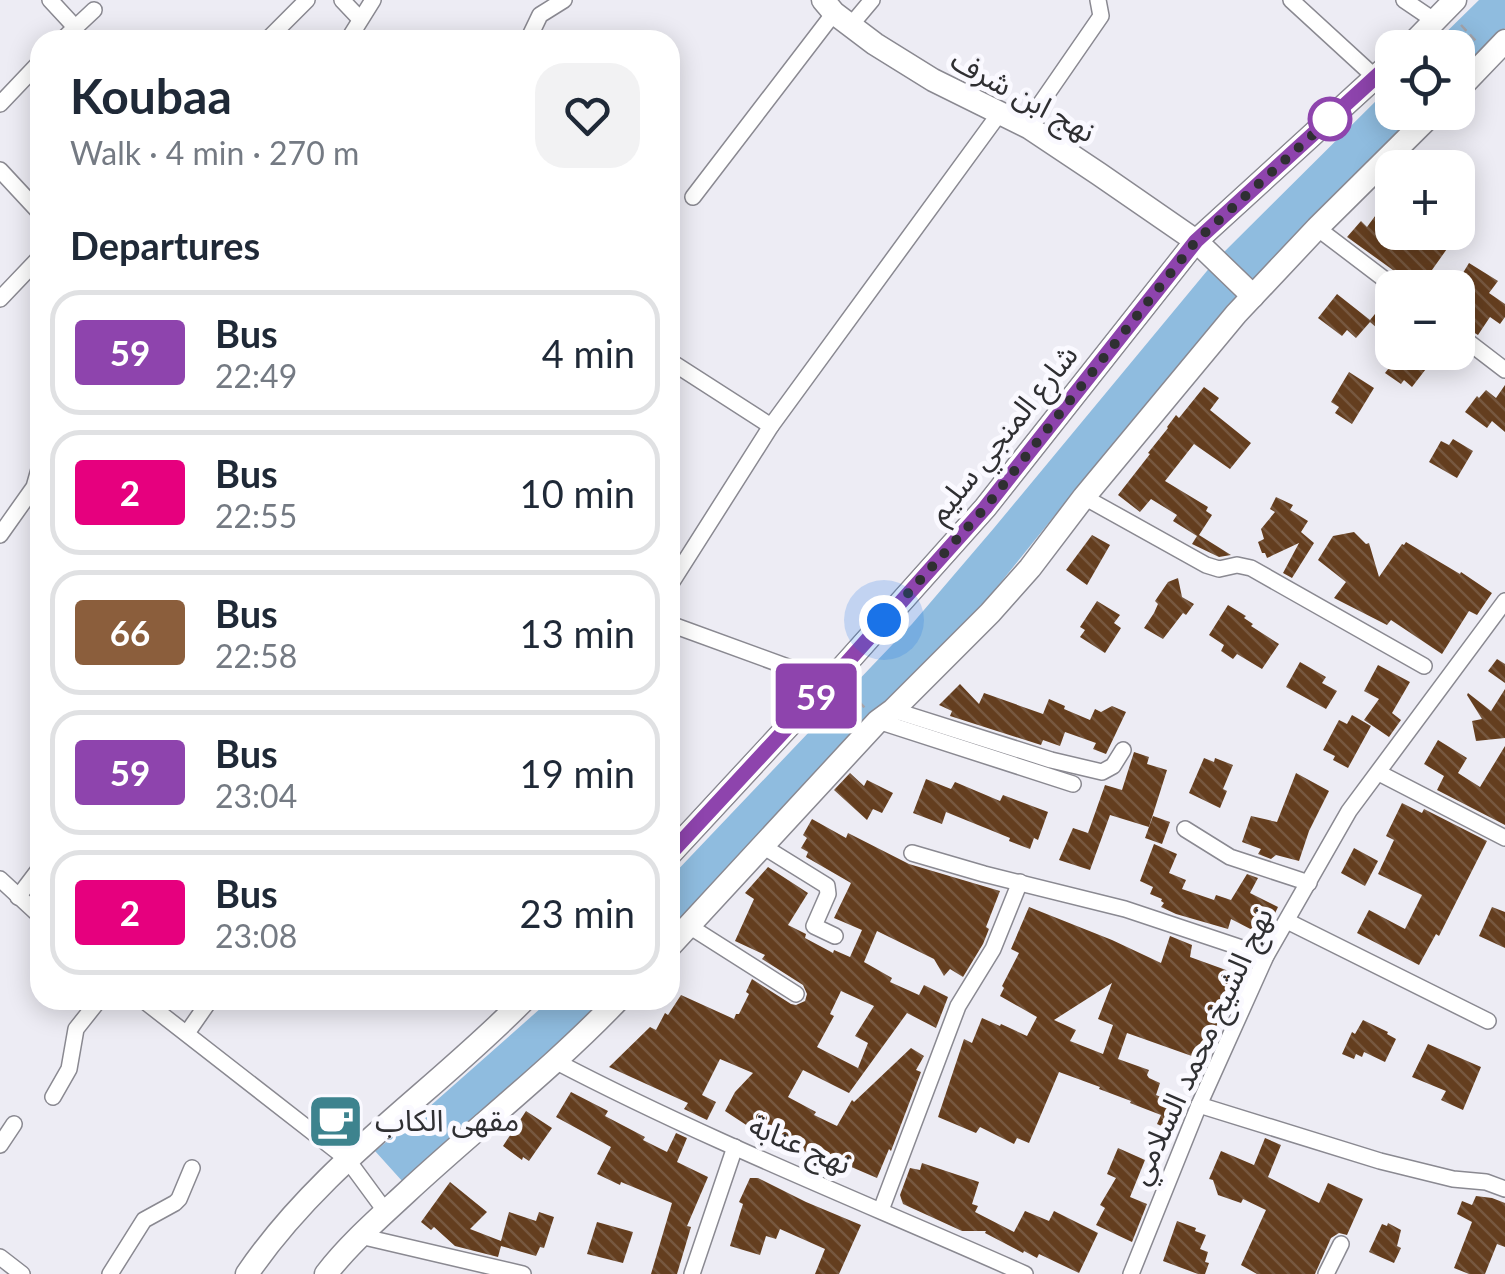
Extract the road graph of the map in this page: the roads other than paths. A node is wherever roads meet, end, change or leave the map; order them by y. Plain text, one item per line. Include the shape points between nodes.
1 (50, 0) edge
2 (307, 0) edge
3 (342, 0) edge
4 (373, 0) edge
5 (564, 0) edge
6 (872, 0) edge
7 (1098, 0) edge
8 (1291, 0) edge
9 (1404, 0) edge
10 (94, 10) dead end
11 (836, 13) edge
12 (1449, 14) edge
13 (360, 19) junction
14 (74, 27) junction
15 (71, 30) edge
16 (277, 30) edge
17 (354, 30) edge
18 (533, 30) edge
19 (1430, 30) edge
20 (1494, 51) edge
21 (1375, 63) edge
22 (30, 72) edge
23 (1475, 72) edge
24 (1375, 79) edge
25 (0, 104) edge
26 (999, 114) junction
27 (1025, 126) junction
28 (1416, 130) edge
29 (0, 170) edge
30 (692, 197) dead end
31 (30, 202) edge
32 (1317, 228) junction
33 (1202, 247) junction
34 (30, 268) edge
35 (1375, 272) edge
36 (1250, 292) junction
37 (0, 299) edge
38 (1475, 347) edge
39 (680, 367) edge
40 (1505, 370) edge
41 (771, 426) junction
42 (1084, 497) junction
43 (30, 498) edge
44 (0, 536) edge
45 (680, 569) edge
46 (1505, 600) edge
47 (680, 628) edge
48 (1424, 666) dead end
49 (838, 686) junction
50 (882, 716) junction
51 (1123, 750) dead end
52 (1379, 773) junction
53 (1074, 784) dead end
54 (1185, 828) dead end
55 (1505, 838) edge
56 (680, 844) edge
57 (764, 847) junction
58 (912, 852) dead end
59 (0, 879) edge
60 (30, 881) edge
61 (1020, 882) junction
62 (1309, 883) junction
63 (18, 896) junction
64 (30, 907) edge
65 (1287, 921) junction
66 (689, 926) junction
67 (680, 935) edge
68 (835, 936) dead end
69 (1266, 956) junction
70 (796, 994) dead end
71 (91, 1010) edge
72 (157, 1010) edge
73 (203, 1010) edge
74 (514, 1010) edge
75 (608, 1010) edge
76 (1488, 1021) dead end
77 (188, 1033) junction
78 (555, 1061) junction
79 (53, 1097) dead end
80 (1199, 1105) junction
81 (14, 1124) dead end
82 (0, 1145) edge
83 (734, 1147) junction
84 (347, 1159) junction
85 (192, 1168) dead end
86 (1505, 1189) edge
87 (880, 1210) junction
88 (386, 1212) junction
89 (360, 1236) junction
90 (1342, 1244) dead end
91 (0, 1257) edge
92 (1136, 1273) edge
93 (22, 1274) edge
94 (110, 1274) edge
95 (247, 1274) edge
96 (326, 1274) edge
97 (523, 1274) edge
98 (692, 1274) edge
99 (1025, 1274) edge
100 (1326, 1274) edge

1 - 14 street
2 - 16 street
3 - 13 street
4 - 13 street
5 - 18 street via 540,15
6 - 11 street
7 - 27 street via 1101,16
8 - 21 street
9 - 12 street
10 - 14 street
11 - 26 main road, نهج ابن شرف via 933,80
11 - 30 street
12 - 19 main road
13 - 17 street
14 - 15 street
20 - 23 main road
22 - 25 street
24 - 33 main road, شارع المنجي سليم
26 - 27 main road, نهج ابن شرف
26 - 41 street
27 - 33 main road, نهج ابن شرف
28 - 32 main road
29 - 31 street
32 - 35 street
32 - 36 main road
33 - 36 main road, نهج ابن شرف
33 - 49 main road, شارع المنجي سليم
34 - 37 street
36 - 42 main road
38 - 40 street
39 - 41 street
41 - 45 street
42 - 48 street via 1206,565 1251,568
42 - 50 main road via 990,612
43 - 44 street
46 - 52 street, نهج الشيخ محمد السلامي
47 - 49 street
49 - 56 main road, شارع المنجي سليم
50 - 51 street via 1102,772
50 - 53 street
50 - 57 main road
52 - 55 street
52 - 62 street, نهج الشيخ محمد السلامي
54 - 62 street via 1230,857
57 - 66 main road
57 - 68 street via 827,886 814,926
58 - 61 street
59 - 63 street
60 - 63 street
61 - 69 street
61 - 87 street via 993,949 958,1006
62 - 65 street, نهج الشيخ محمد السلامي
63 - 64 street
65 - 69 street, نهج الشيخ محمد السلامي
65 - 76 street
66 - 67 main road
66 - 70 street
69 - 80 street, نهج الشيخ محمد السلامي
71 - 79 street via 76,1029 69,1069
72 - 77 street
73 - 77 street
74 - 84 main road
75 - 78 main road
77 - 84 street
78 - 83 street, نهج عنابة
78 - 88 main road
80 - 86 street via 1380,1160
80 - 92 street, نهج الشيخ محمد السلامي
81 - 82 street
83 - 87 street, نهج عنابة
83 - 98 street
84 - 88 street
84 - 95 main road via 271,1238
85 - 94 street via 179,1198 144,1220
87 - 99 street, نهج عنابة
88 - 89 main road
89 - 96 main road
89 - 97 street
90 - 100 street
91 - 93 street

